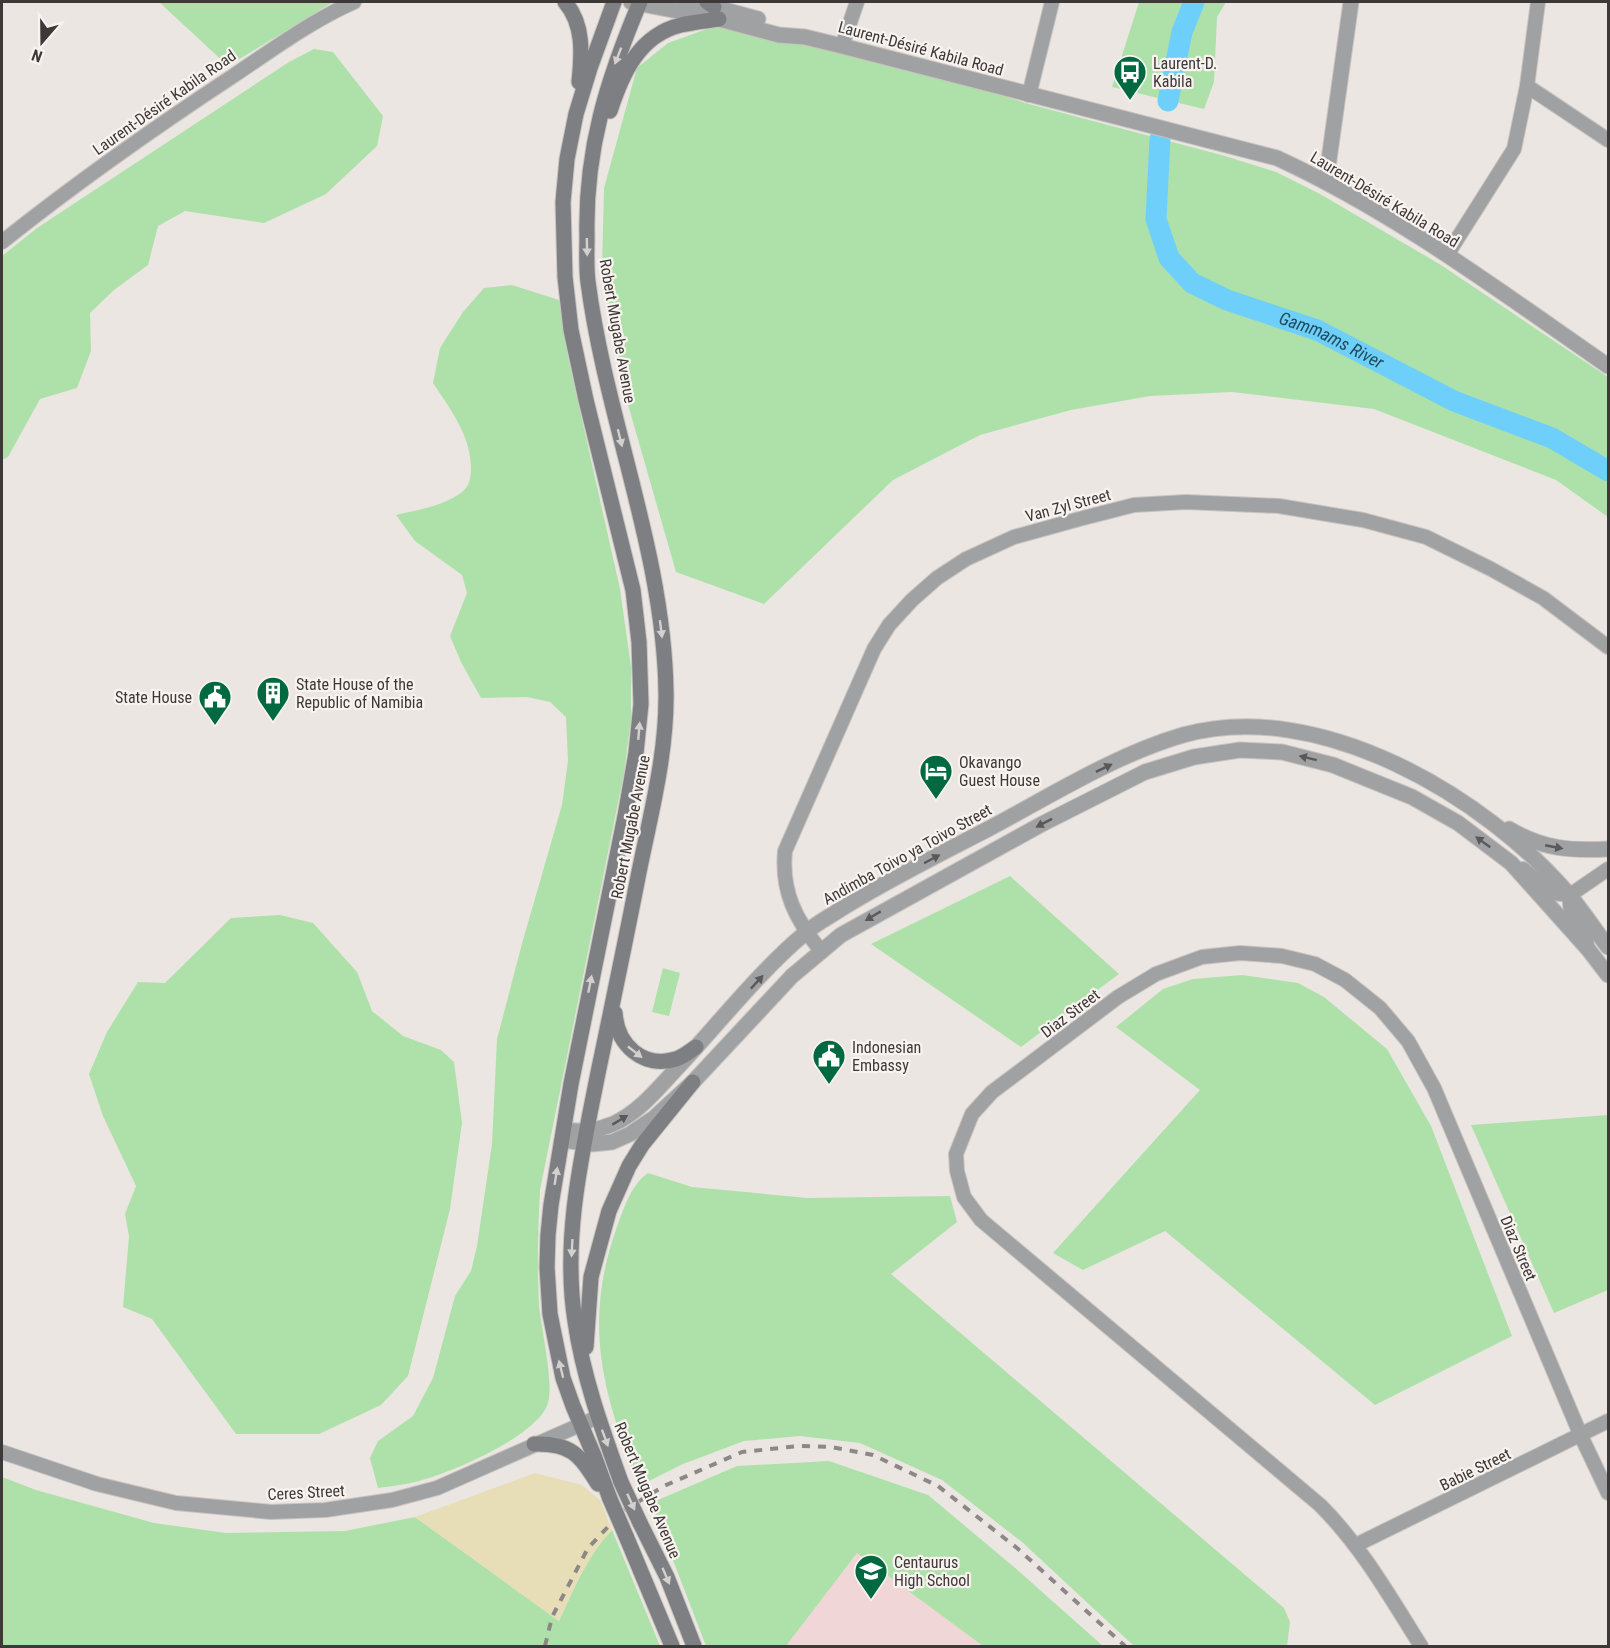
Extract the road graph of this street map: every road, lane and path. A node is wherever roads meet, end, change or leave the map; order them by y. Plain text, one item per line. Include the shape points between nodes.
1 (354, 2) edge
2 (565, 2) edge
3 (614, 2) edge
4 (637, 2) edge
5 (685, 2) edge
6 (857, 2) edge
7 (1052, 2) edge
8 (1351, 2) edge
9 (1538, 2) edge
10 (713, 9) edge
11 (842, 46) junction
12 (1527, 86) junction
13 (1029, 95) junction
14 (576, 114) junction
15 (1608, 140) edge
16 (589, 175) junction
17 (1326, 181) junction
18 (2, 242) edge
19 (1447, 255) junction
20 (1608, 366) edge
21 (1608, 647) edge
22 (1448, 791) junction
23 (1608, 849) edge
24 (1511, 863) junction
25 (1608, 869) edge
26 (1570, 896) junction
27 (806, 932) junction
28 (1608, 947) edge
29 (1588, 949) junction
30 (821, 951) junction
31 (1608, 975) edge
32 (614, 1001) junction
33 (696, 1047) junction
34 (693, 1082) junction
35 (563, 1135) junction
36 (585, 1137) junction
37 (584, 1369) junction
38 (598, 1417) junction
39 (1608, 1421) edge
40 (581, 1424) junction
41 (1581, 1436) junction
42 (534, 1444) junction
43 (4, 1452) edge
44 (1608, 1493) edge
45 (609, 1497) junction
46 (1356, 1545) junction
47 (672, 1647) edge
48 (694, 1647) edge
49 (1421, 1647) edge

1 - 18 street, Laurent-Désiré Kabila Road via 276,47 195,101
2 - 14 main road via 580,33
3 - 14 main road, Robert Mugabe Avenue
4 - 10 street, Laurent-Désiré Kabila Road
4 -> 16 main road, Robert Mugabe Avenue via 610,76
5 - 10 street, Laurent-Désiré Kabila Road
6 - 11 street
7 - 13 street
8 - 17 street
9 - 12 street
10 - 11 street, Laurent-Désiré Kabila Road via 779,35
10 - 16 main road via 665,31 641,47 631,60
11 - 13 street, Laurent-Désiré Kabila Road
12 - 15 street
12 - 19 street via 1514,149
13 - 17 street, Laurent-Désiré Kabila Road via 1277,158
35 -> 14 main road, Robert Mugabe Avenue via 633,774 641,704 633,590 586,400 571,330 565,277 563,202
16 -> 32 main road, Robert Mugabe Avenue via 588,279 613,411 657,594 666,691 662,751
17 - 19 street, Laurent-Désiré Kabila Road
19 - 20 street, Laurent-Désiré Kabila Road
21 - 27 street, Van Zyl Street via 1543,597 1491,569 1426,537 1363,520 1279,506 1185,502 1134,505 1014,537 966,559 937,579 889,625 874,649 784,852 784,878 790,900
22 -> 23 street via 1526,839 1551,847
22 - 26 street, Andimba Toivo ya Toivo Street via 1506,835
27 -> 22 street, Andimba Toivo ya Toivo Street via 878,887 1061,789 1184,735 1235,726 1287,729 1350,745
24 - 26 street, Andimba Toivo ya Toivo Street via 1552,893
24 - 29 street, Andimba Toivo ya Toivo Street
24 -> 30 street, Andimba Toivo ya Toivo Street via 1458,823 1402,793 1333,765 1282,752 1240,750 1194,757 1145,772 884,910
25 - 26 street
26 - 28 street, Andimba Toivo ya Toivo Street
26 - 29 street, Andimba Toivo ya Toivo Street via 1571,915 1584,934
27 - 30 street, Van Zyl Street
33 -> 27 street, Andimba Toivo ya Toivo Street
29 - 31 street, Andimba Toivo ya Toivo Street
30 - 34 street, Andimba Toivo ya Toivo Street via 792,976
32 -> 33 main road via 620,1037 642,1058 656,1062 677,1059
32 - 36 main road, Robert Mugabe Avenue
36 -> 33 street, Andimba Toivo ya Toivo Street via 612,1125 649,1098
34 - 36 street, Andimba Toivo ya Toivo Street via 630,1134 612,1142
34 - 37 main road via 642,1145 609,1211 591,1277
35 - 36 street, Andimba Toivo ya Toivo Street
40 -> 35 main road, Robert Mugabe Avenue via 563,1378 547,1290 548,1235
36 -> 37 main road, Robert Mugabe Avenue via 571,1263 575,1322
37 - 38 main road, Robert Mugabe Avenue
38 - 40 street, Ceres Street
38 -> 48 main road, Robert Mugabe Avenue, bridge via 621,1482 667,1577
39 - 41 street, Babie Street
40 - 42 street, Ceres Street
40 - 45 main road, Robert Mugabe Avenue
41 - 44 street, Diaz Street
41 - 46 street, Babie Street
41 - 46 street, Diaz Street via 1434,1088 1408,1041 1380,1008 1345,980 1315,964 1282,956 1240,953 1202,957 1156,974 1109,1004 992,1092 972,1114 956,1154 964,1197 996,1233 1320,1505
42 - 43 street, Ceres Street via 414,1495 296,1512 176,1503 97,1484
42 - 45 main road via 557,1444 573,1451
45 - 47 main road, Robert Mugabe Avenue, bridge
46 - 49 street, Diaz Street

